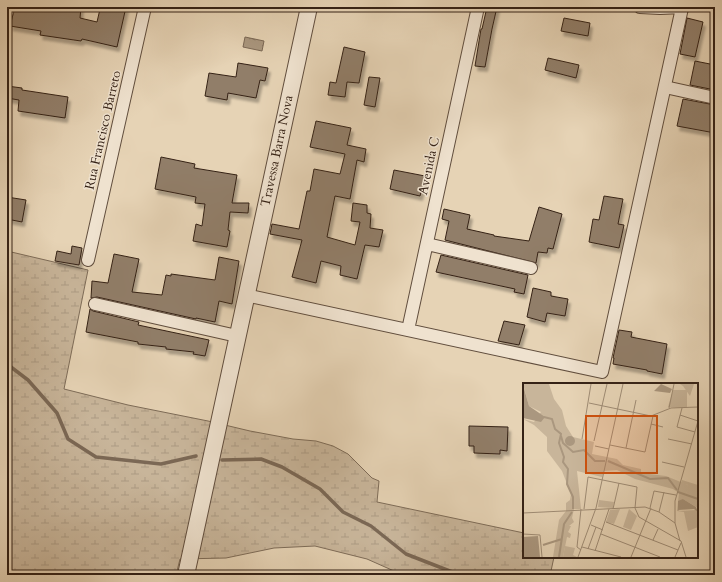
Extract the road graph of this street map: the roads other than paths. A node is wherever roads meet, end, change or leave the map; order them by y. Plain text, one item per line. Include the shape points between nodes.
1 (8, 7) edge
2 (145, 7) edge
3 (308, 7) edge
4 (478, 7) edge
5 (640, 7) edge
6 (683, 8) edge
7 (7, 12) edge
8 (664, 87) junction
9 (715, 98) edge
10 (427, 244) junction
11 (88, 260) dead end
12 (531, 268) dead end
13 (245, 295) junction
14 (95, 304) dead end
15 (408, 330) junction
16 (237, 336) junction
17 (186, 575) edge

1 - 7 street
2 - 11 street, Rua Francisco Barreto
3 - 13 street, Travessa Barra Nova
4 - 10 street, Avenida C
5 - 6 street
6 - 8 street
8 - 9 street
8 - 15 street via 602,372
10 - 12 street
10 - 15 street, Avenida C
13 - 15 street
13 - 16 street, Travessa Barra Nova
14 - 16 street
16 - 17 street, Travessa Barra Nova

